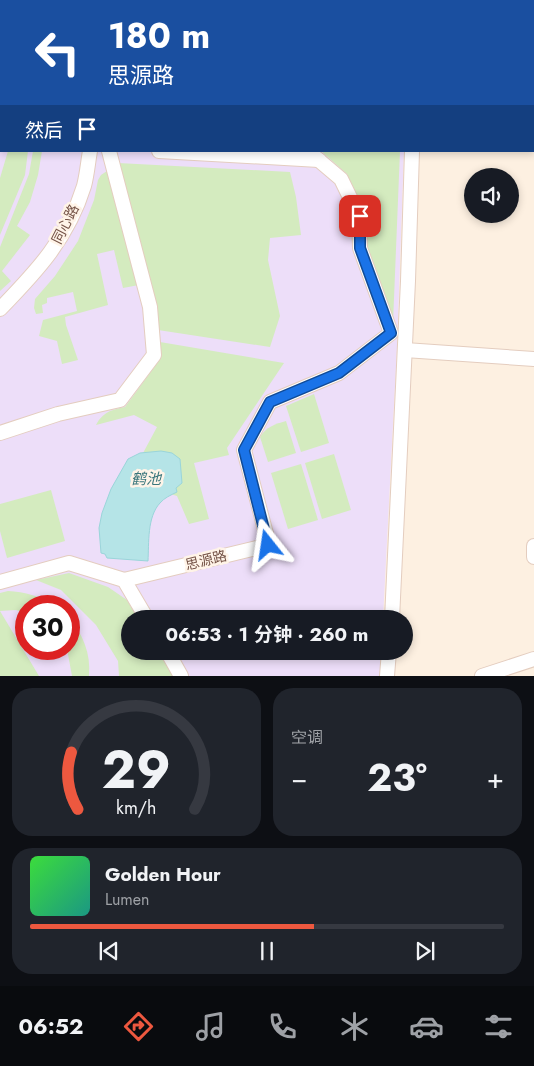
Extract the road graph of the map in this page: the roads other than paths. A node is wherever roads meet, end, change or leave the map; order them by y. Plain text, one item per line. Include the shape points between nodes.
1 (90, 152) edge
2 (109, 152) edge
3 (190, 152) edge
4 (412, 152) edge
5 (314, 156) edge
6 (0, 309) edge
7 (405, 350) junction
8 (534, 359) edge
9 (0, 433) edge
10 (534, 546) edge
11 (534, 557) edge
12 (124, 580) junction
13 (0, 582) edge
14 (142, 610) edge
15 (392, 610) edge
16 (534, 659) edge
17 (172, 660) edge
18 (388, 660) edge
19 (182, 676) edge
20 (386, 676) edge
21 (482, 676) edge

1 - 6 street, 同心路 via 84,185 62,236 34,275
2 - 9 street via 150,307 154,355 120,400 58,414
3 - 5 street
4 - 7 street
5 - 12 street, 思源路 via 341,179 360,216 360,248 391,333 339,373 270,402 244,450 268,545
7 - 8 street
7 - 15 street
10 - 11 street
12 - 13 street via 69,563
12 - 14 street
16 - 21 street
17 - 19 street
18 - 20 street

